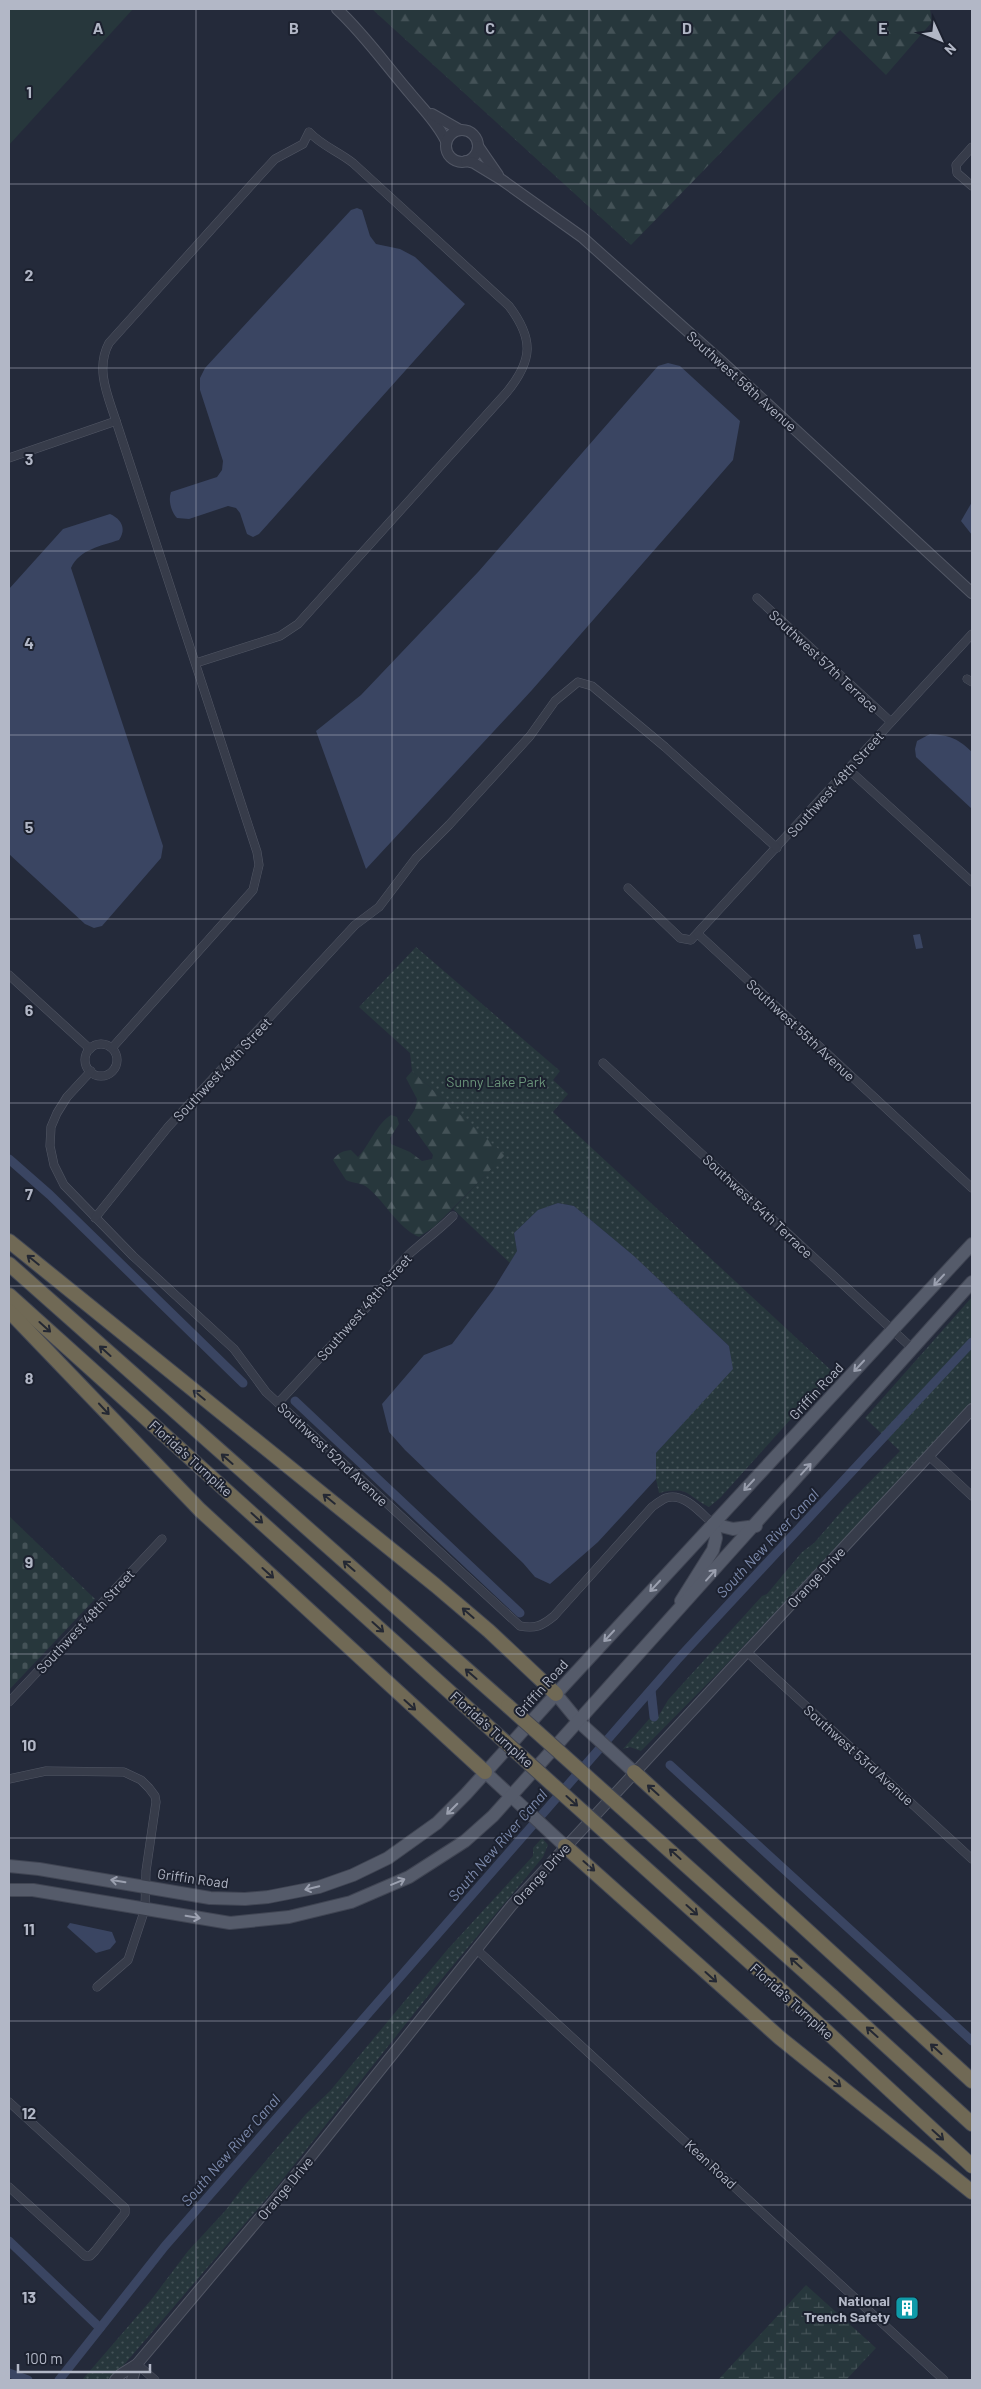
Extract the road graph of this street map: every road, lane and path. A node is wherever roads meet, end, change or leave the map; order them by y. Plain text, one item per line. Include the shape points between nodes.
1 (337, 9) edge
2 (424, 108) junction
3 (460, 130) junction
4 (446, 141) junction
5 (478, 146) junction
6 (972, 147) edge
7 (466, 161) junction
8 (502, 180) junction
9 (972, 186) edge
10 (116, 421) junction
11 (9, 458) edge
12 (972, 593) edge
13 (757, 598) dead end
14 (972, 634) edge
15 (196, 664) junction
16 (891, 722) junction
17 (848, 770) junction
18 (777, 848) junction
19 (972, 882) edge
20 (628, 888) dead end
21 (698, 934) junction
22 (9, 975) edge
23 (112, 1048) junction
24 (90, 1049) junction
25 (603, 1063) dead end
26 (91, 1071) junction
27 (972, 1188) edge
28 (454, 1216) dead end
29 (95, 1218) junction
30 (9, 1240) edge
31 (972, 1244) edge
32 (9, 1264) edge
33 (972, 1282) edge
34 (9, 1295) edge
35 (9, 1312) edge
36 (892, 1330) junction
37 (913, 1349) junction
38 (278, 1403) junction
39 (972, 1408) edge
40 (929, 1456) junction
41 (972, 1496) edge
42 (713, 1524) junction
43 (756, 1526) junction
44 (162, 1539) dead end
45 (667, 1624) junction
46 (746, 1651) junction
47 (556, 1694) junction
48 (9, 1702) edge
49 (579, 1722) junction
50 (485, 1772) junction
51 (634, 1772) junction
52 (9, 1779) edge
53 (510, 1798) junction
54 (565, 1846) junction
55 (972, 1858) edge
56 (9, 1866) edge
57 (146, 1886) junction
58 (9, 1890) edge
59 (145, 1909) junction
60 (476, 1949) junction
61 (97, 1987) dead end
62 (972, 2081) edge
63 (9, 2102) edge
64 (972, 2124) edge
65 (972, 2166) edge
66 (9, 2187) edge
67 (972, 2192) edge
68 (137, 2364) junction
69 (116, 2380) edge
70 (132, 2380) edge
71 (155, 2380) edge
72 (944, 2380) edge

1 - 2 street
2 - 3 street
2 - 4 street
3 - 4 street
3 - 5 street via 474,136
4 - 7 street via 446,150 451,157
5 - 7 street via 477,152
5 - 8 street, Southwest 58th Avenue
6 - 9 street via 956,165 957,173
7 - 8 street, Southwest 58th Avenue
8 - 12 street, Southwest 58th Avenue via 603,255
10 - 11 street
10 - 15 street
10 - 15 street via 103,376 104,353 109,343 275,159 303,144 309,132 319,143 341,153 353,163 509,306 526,333 527,356 516,380 298,624 280,636
13 - 16 street, Southwest 57th Terrace
14 - 16 street, Southwest 48th Street
15 - 23 street via 257,852 257,879 253,890
16 - 17 street, Southwest 48th Street
17 - 18 street, Southwest 48th Street
17 - 19 street
18 - 21 street, Southwest 48th Street
18 - 29 street, Southwest 49th Street via 657,740 592,686 578,682 555,701 530,736 416,858 379,907 355,925 168,1127
20 - 21 street via 680,938 691,940
21 - 27 street, Southwest 55th Avenue
22 - 24 street
23 - 24 street via 103,1044
23 - 26 street via 117,1059 113,1070 102,1075
24 - 26 street via 86,1060
25 - 36 street, Southwest 54th Terrace
26 - 29 street, Southwest 52nd Avenue via 57,1113 51,1127 50,1146 54,1165 64,1185
28 - 38 street, Southwest 48th Street via 414,1250 378,1295
29 - 38 street, Southwest 52nd Avenue via 234,1349
47 -> 30 highway via 442,1591
31 -> 36 main road, Griffin Road
64 -> 32 highway, Florida's Turnpike, bridge via 508,1706
33 - 37 main road
34 -> 65 highway, Florida's Turnpike, bridge
35 -> 50 highway via 200,1510
36 - 37 street, Southwest 54th Terrace
36 -> 42 main road, Griffin Road
43 -> 37 main road
38 - 42 street, Southwest 52nd Avenue via 520,1626 532,1628 543,1625 554,1616 652,1507 666,1498 679,1498 695,1507
39 - 40 street, Orange Drive
40 - 41 street
40 - 46 street, Orange Drive
42 - 43 main road via 733,1529
42 - 45 main road via 716,1538 713,1550
42 -> 47 main road, Griffin Road
45 -> 43 main road
44 - 48 street, Southwest 48th Street
45 - 49 main road
46 - 51 street, Orange Drive
46 - 55 street, Southwest 53rd Avenue
47 - 49 main road
47 - 50 main road, Griffin Road
49 - 51 main road
49 - 53 main road
50 - 53 main road
50 -> 57 main road, Griffin Road via 437,1823 415,1840 388,1858 319,1887 245,1899 210,1898
51 - 54 street, Orange Drive
62 -> 51 highway
52 - 57 street via 46,1771 124,1772 141,1780 156,1802
53 - 54 main road
59 -> 53 main road via 230,1923 290,1918 351,1902 409,1877 464,1841
54 - 60 street, Orange Drive
54 -> 67 highway via 780,2038
57 -> 56 main road, Griffin Road
57 - 59 street
58 - 59 main road via 33,1890
59 - 61 street via 128,1960
60 - 68 street, Orange Drive via 299,2171
60 - 72 street, Kean Road
63 - 66 street via 125,2208 125,2213 101,2245 90,2256 85,2256
68 - 69 street, Orange Drive
68 - 70 street, Orange Drive
68 - 71 street

